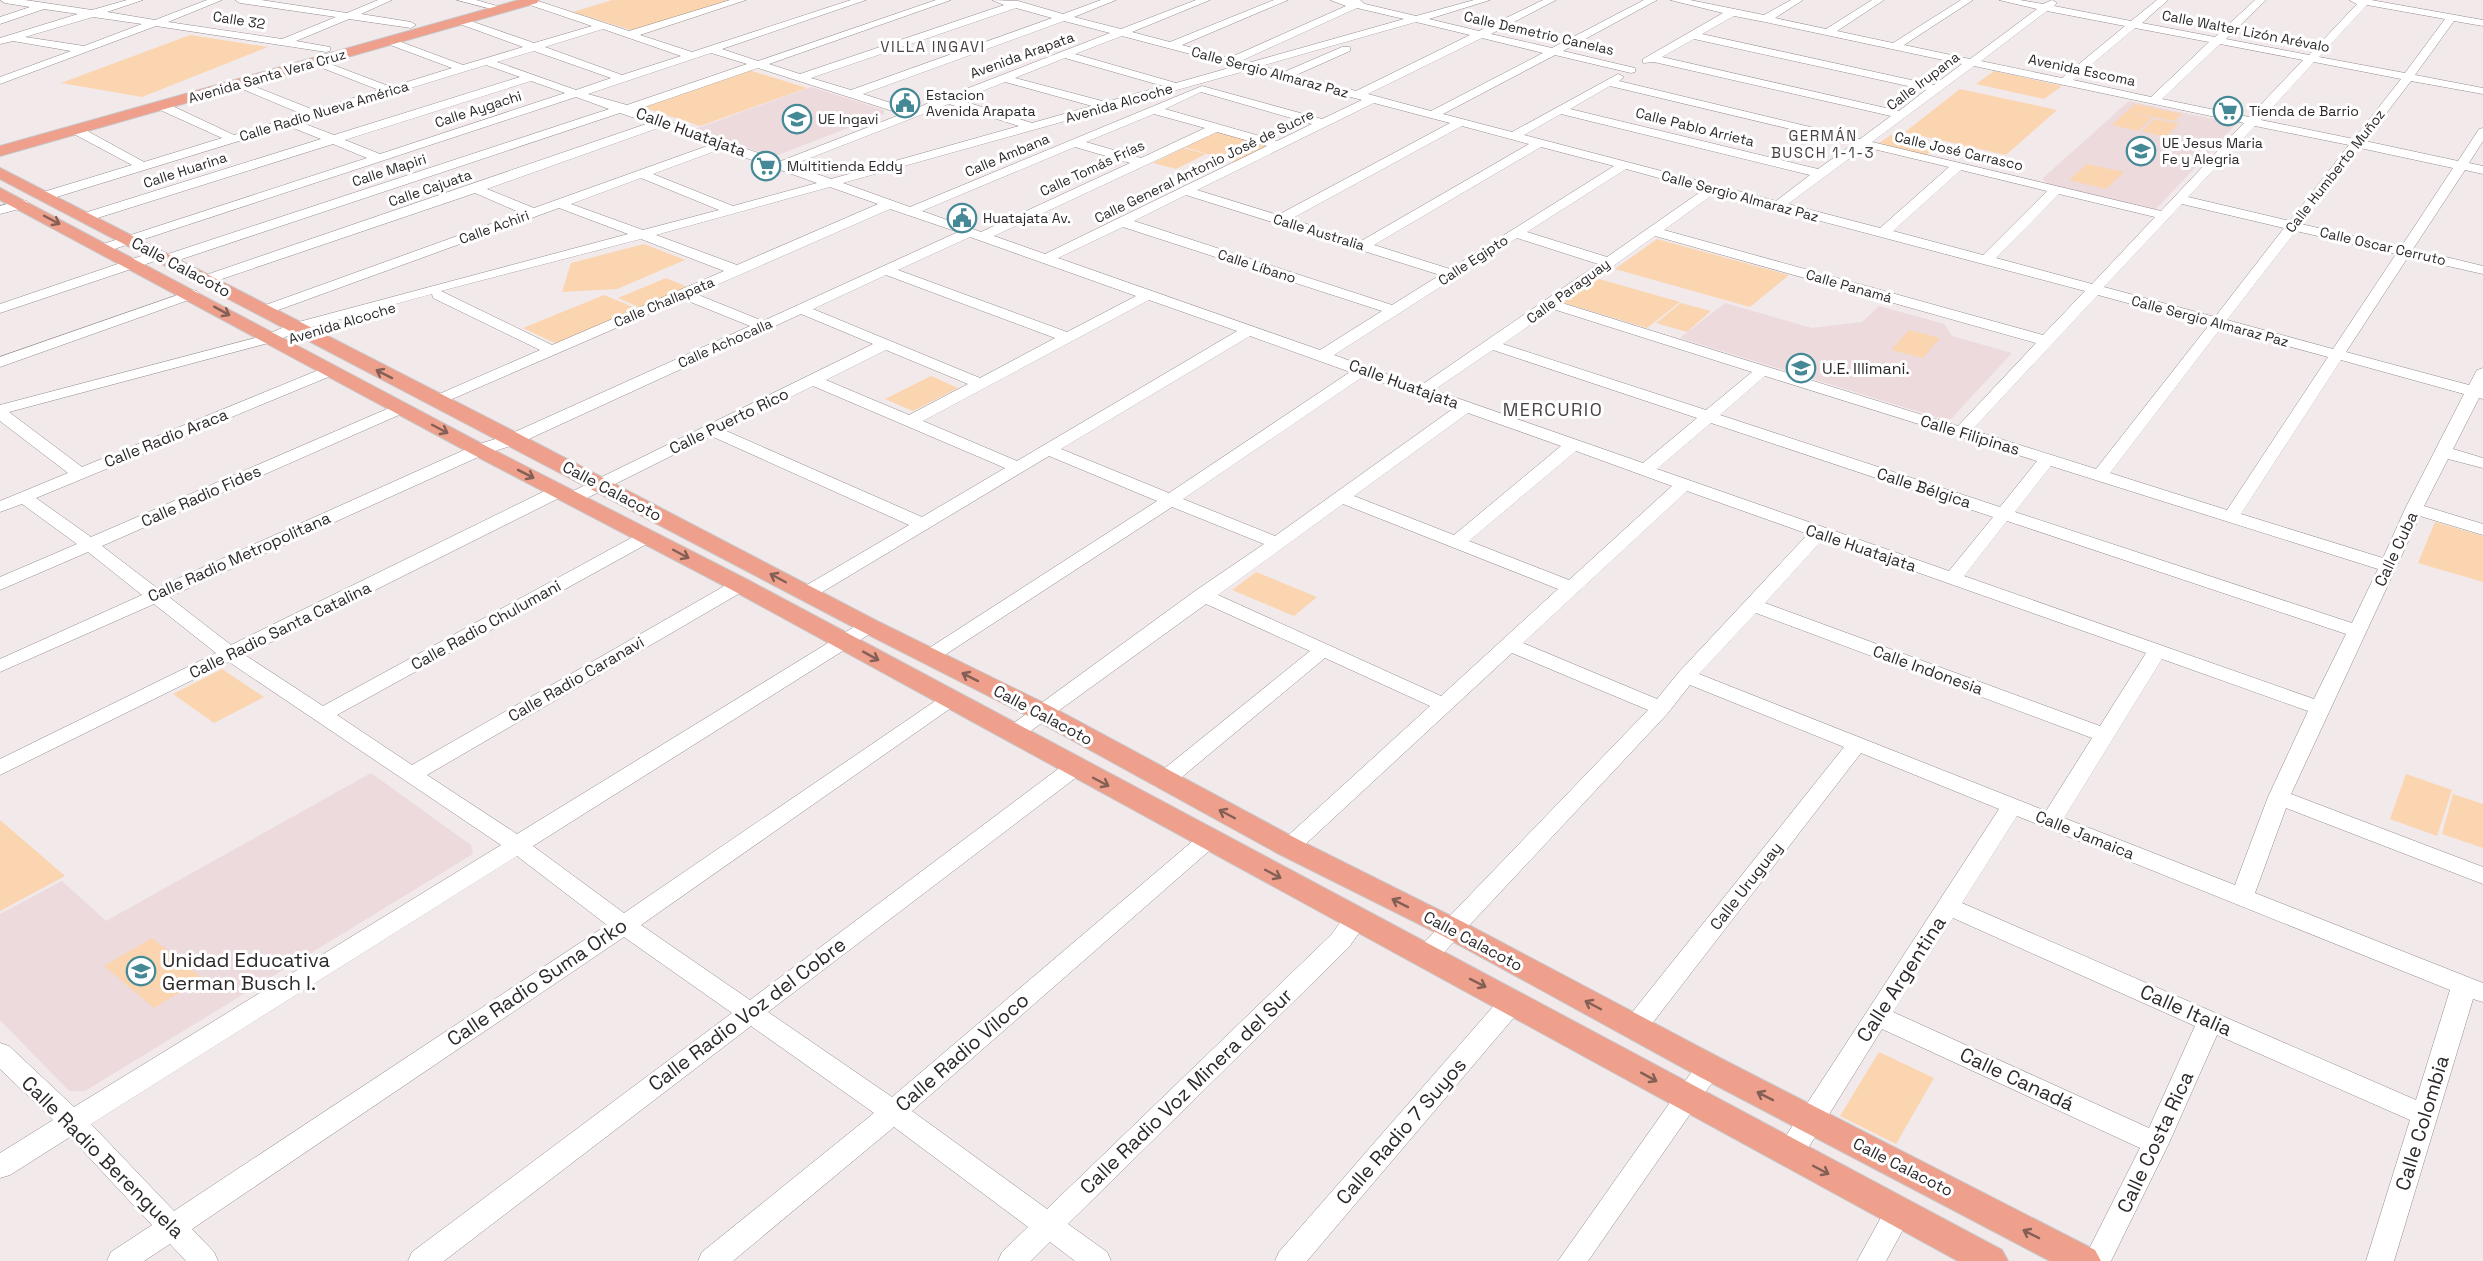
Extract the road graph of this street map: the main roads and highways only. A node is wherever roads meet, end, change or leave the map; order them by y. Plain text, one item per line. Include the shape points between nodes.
1 (531, 1) edge
2 (496, 4) edge
3 (0, 142) edge
4 (0, 151) edge
5 (0, 173) edge
6 (0, 193) edge
7 (1990, 1261) edge
8 (2083, 1261) edge

1 - 2 main road, Avenida Santa Vera Cruz
2 - 3 main road, Avenida Santa Vera Cruz
2 - 4 main road, Avenida Santa Vera Cruz via 461,21
8 -> 5 main road, Calle Calacoto via 1452,929 1288,847 1041,712
6 -> 7 main road, Calle Calacoto via 740,585

